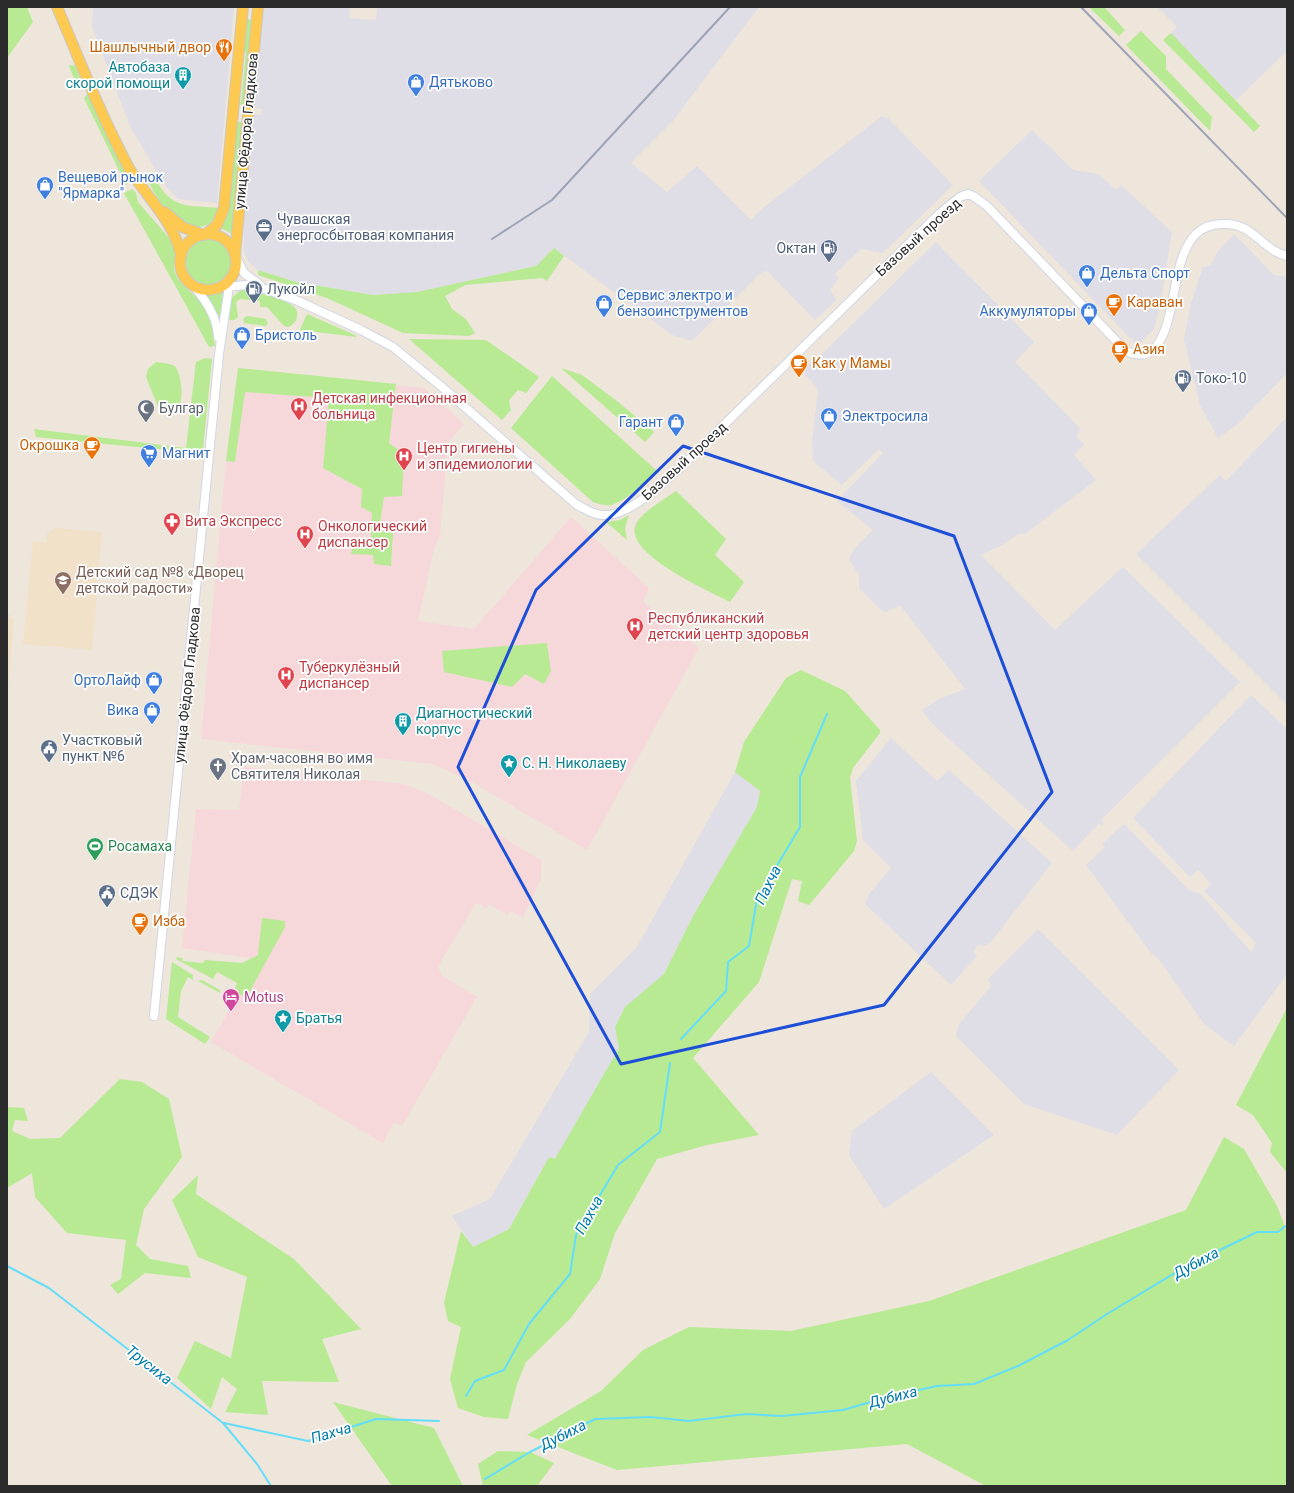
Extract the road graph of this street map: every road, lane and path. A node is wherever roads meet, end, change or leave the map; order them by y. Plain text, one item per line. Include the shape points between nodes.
1 (57, 7) edge
2 (63, 7) edge
3 (243, 11) edge
4 (257, 11) edge
5 (233, 115) junction
6 (248, 116) junction
7 (205, 235) junction
8 (181, 256) junction
9 (236, 256) junction
10 (1287, 256) edge
11 (227, 284) junction
12 (193, 285) junction
13 (265, 289) junction
14 (219, 354) junction
15 (154, 1016) dead end

1 - 8 main road via 102,115 139,184 178,240
2 - 7 main road via 107,110 152,194 174,221 189,230
3 - 4 main road
3 - 5 main road, улица Фёдора Гладкова
4 - 6 main road, улица Фёдора Гладкова
5 - 6 main road
5 - 7 main road, улица Фёдора Гладкова via 224,208 217,226
6 - 9 main road, улица Фёдора Гладкова
7 - 8 main road via 192,239
7 - 9 main road via 223,238 231,245
8 - 12 main road via 183,273
9 - 11 main road via 235,269
9 - 13 street via 244,273
10 - 13 street, Базовый проезд via 1242,227 1224,224 1203,229 1196,234 1186,249 1159,342 1145,355 1135,355 1125,350 987,206 968,194 960,197 939,214 687,461 643,498 622,511 609,515 597,514 577,505 393,347 298,301
11 - 12 main road via 204,290
11 - 13 street
11 - 14 street, улица Фёдора Гладкова
12 - 14 street, улица Фёдора Гладкова via 211,310 216,323
14 - 15 street, улица Фёдора Гладкова

